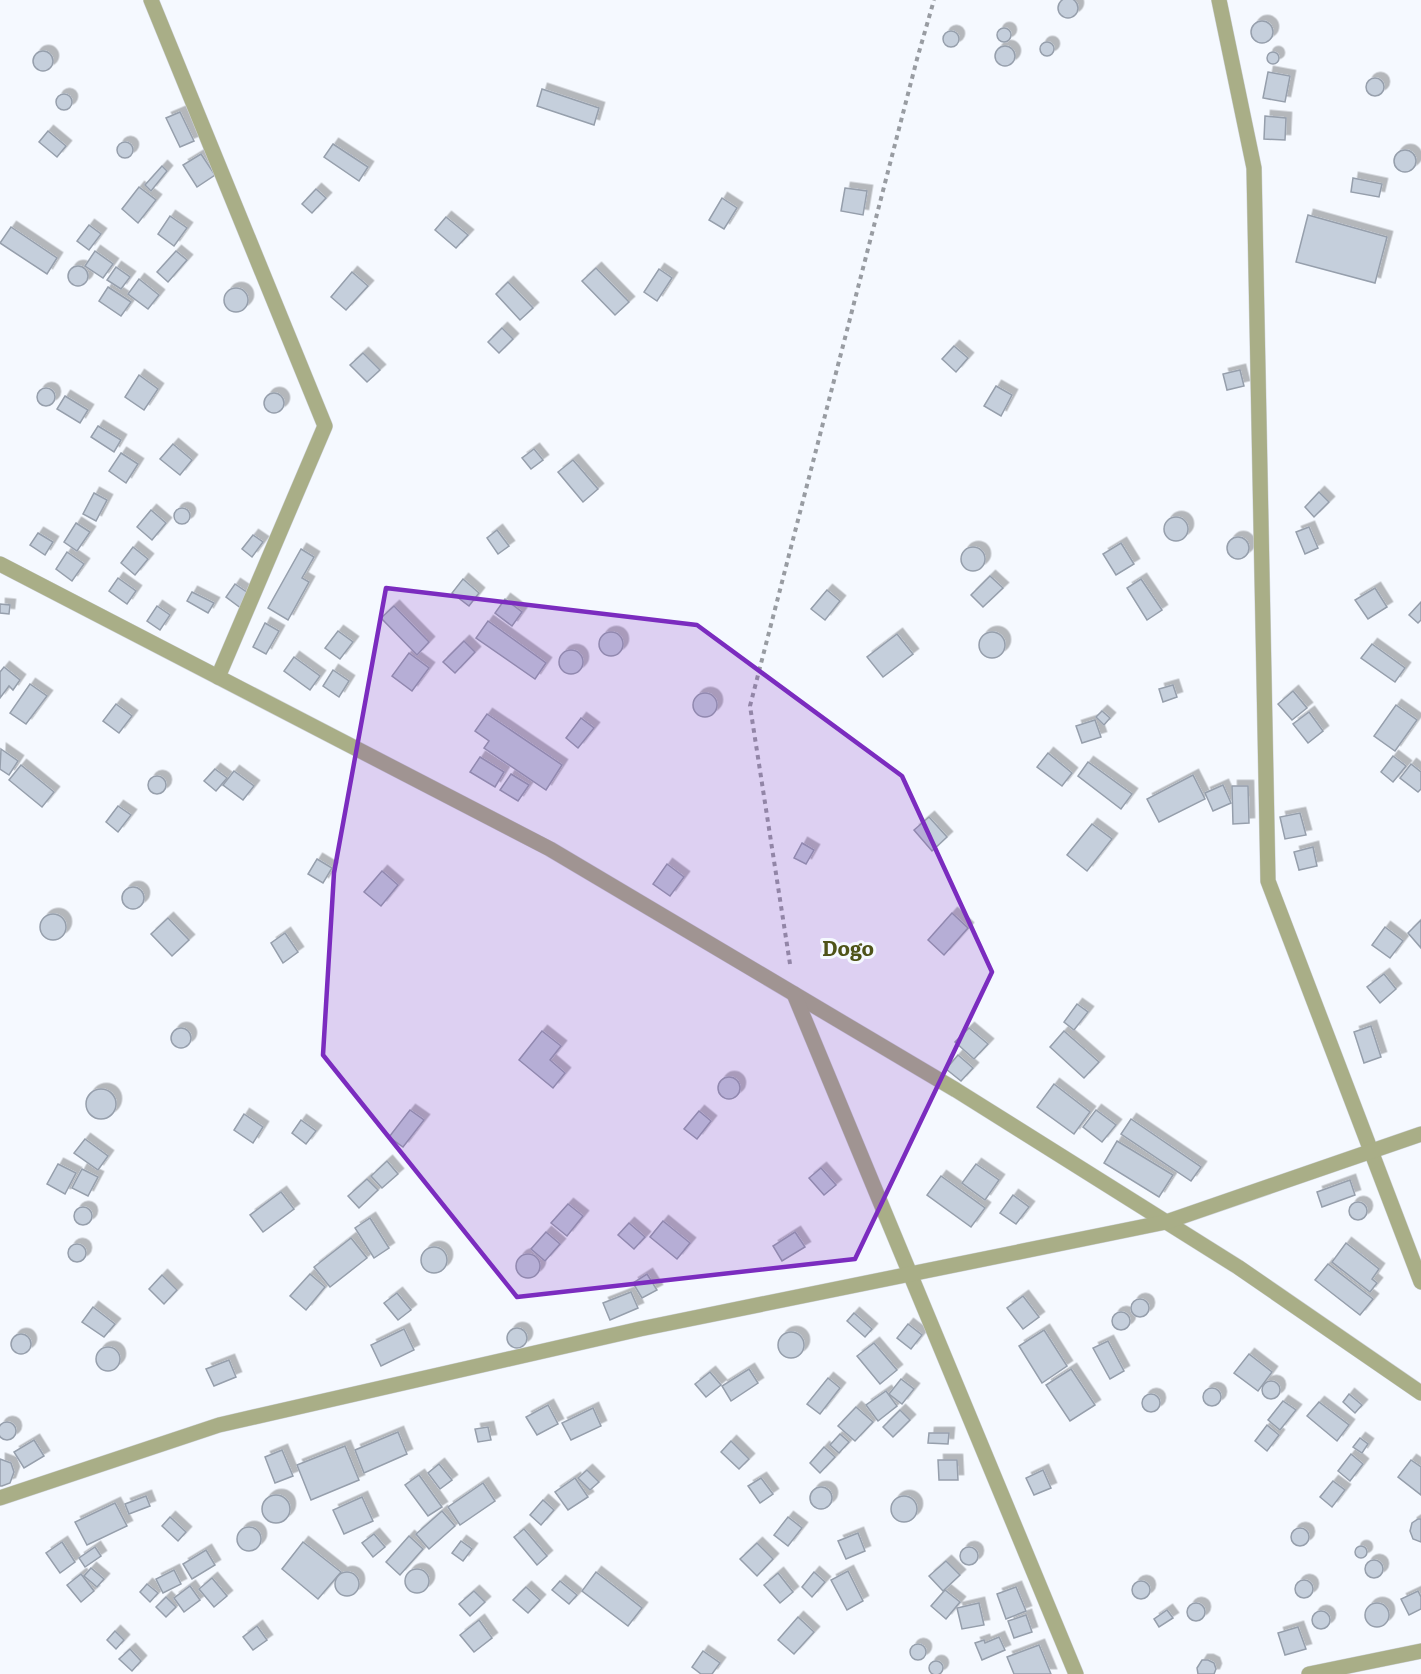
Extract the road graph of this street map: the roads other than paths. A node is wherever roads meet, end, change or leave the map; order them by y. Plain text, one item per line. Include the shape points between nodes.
1 (151, 0) edge
2 (1219, 0) edge
3 (0, 564) edge
4 (218, 677) junction
5 (794, 994) junction
6 (1421, 1134) edge
7 (1371, 1151) junction
8 (1166, 1222) junction
9 (910, 1274) junction
10 (1421, 1282) edge
11 (1421, 1393) edge
12 (0, 1497) edge
13 (1421, 1651) edge
14 (1076, 1674) edge
15 (1309, 1674) edge

1 - 4 street via 325,426
2 - 7 street via 1254,168 1268,881
3 - 4 street
4 - 5 street via 550,849
5 - 8 street
5 - 9 street
6 - 7 street
7 - 8 street
7 - 10 street
8 - 9 street
8 - 11 street
9 - 12 street via 640,1329 219,1425
9 - 14 street
13 - 15 street

